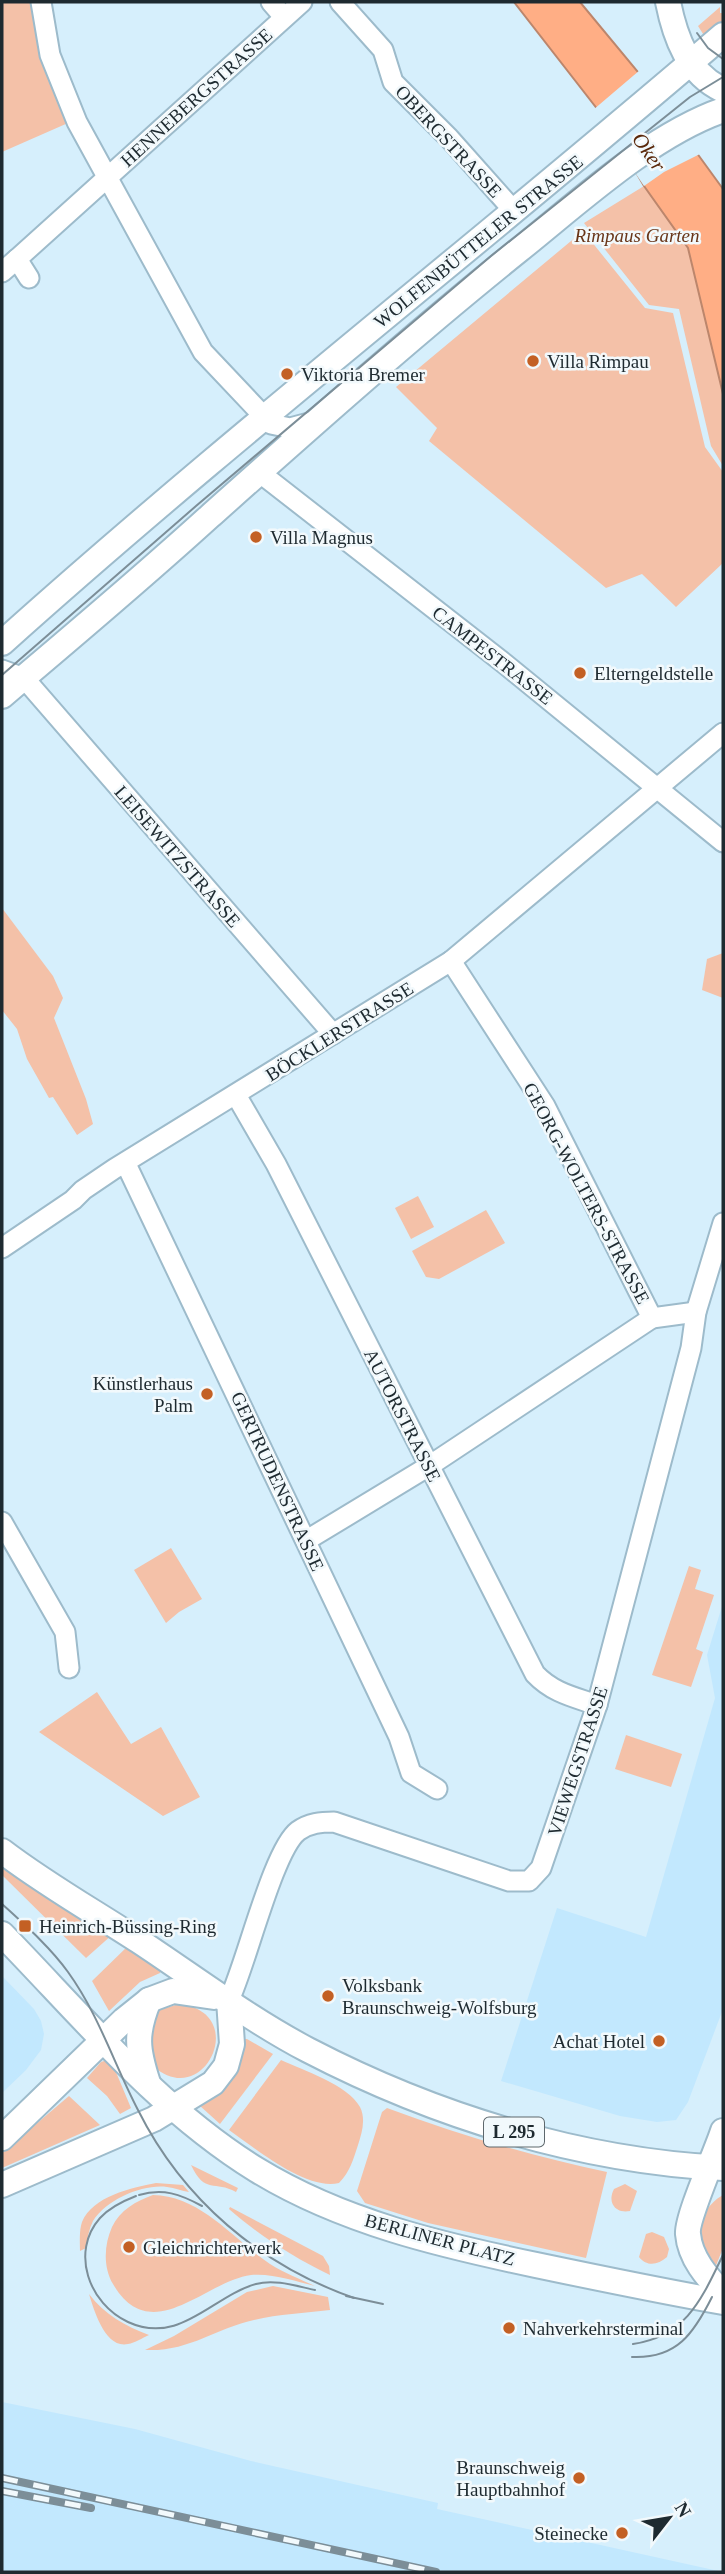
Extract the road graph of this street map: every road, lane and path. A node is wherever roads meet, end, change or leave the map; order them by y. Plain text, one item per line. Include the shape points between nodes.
1 (41, 2) edge
2 (302, 2) edge
3 (340, 2) edge
4 (668, 2) edge
5 (277, 9) edge
6 (723, 35) edge
7 (691, 63) junction
8 (722, 104) edge
9 (107, 176) junction
10 (514, 211) junction
11 (9, 266) edge
12 (29, 278) dead end
13 (264, 417) junction
14 (317, 420) junction
15 (259, 472) junction
16 (2, 643) edge
17 (13, 674) edge
18 (2, 696) edge
19 (723, 733) edge
20 (658, 788) junction
21 (723, 842) edge
22 (451, 961) junction
23 (333, 1034) junction
24 (236, 1095) junction
25 (126, 1164) junction
26 (723, 1223) edge
27 (2, 1248) edge
28 (696, 1312) junction
29 (652, 1318) junction
30 (429, 1466) junction
31 (2, 1522) edge
32 (307, 1540) junction
33 (69, 1668) dead end
34 (597, 1704) junction
35 (437, 1789) dead end
36 (2, 1851) edge
37 (2, 1934) edge
38 (149, 2000) junction
39 (229, 2000) junction
40 (104, 2039) junction
41 (149, 2085) junction
42 (174, 2108) junction
43 (723, 2131) edge
44 (2, 2138) edge
45 (717, 2168) edge
46 (2, 2185) edge
47 (723, 2294) edge
48 (723, 2302) edge

1 - 9 street, HENNEBERGSTRASSE via 58,79
2 - 5 street
3 - 10 street, OBERGSTRASSE via 383,50 393,82
4 - 7 main road via 676,36
5 - 9 street, HENNEBERGSTRASSE
6 - 7 main road, WOLFENBÜTTELER STRASSE
7 - 8 main road
7 - 10 main road, WOLFENBÜTTELER STRASSE
8 - 14 main road, WOLFENBÜTTELER STRASSE via 628,163
9 - 11 street
9 - 13 street, HENNEBERGSTRASSE via 203,352
10 - 13 main road, WOLFENBÜTTELER STRASSE
11 - 12 street
13 - 14 street, WOLFENBÜTTELER STRASSE via 288,428
13 - 16 main road, WOLFENBÜTTELER STRASSE
14 - 15 main road, WOLFENBÜTTELER STRASSE
15 - 17 main road, WOLFENBÜTTELER STRASSE
15 - 20 street, CAMPESTRASSE
17 - 18 main road, WOLFENBÜTTELER STRASSE
17 - 23 street, LEISEWITZSTRASSE
19 - 20 street, BÖCKLERSTRASSE
20 - 21 street, CAMPESTRASSE
20 - 22 street, BÖCKLERSTRASSE
22 - 23 street, BÖCKLERSTRASSE
22 - 29 street, GEORG-WOLTERS-STRASSE via 545,1105
23 - 24 street, BÖCKLERSTRASSE
24 - 25 street, BÖCKLERSTRASSE
24 - 30 street, AUTORSTRASSE via 276,1164
25 - 27 street, BÖCKLERSTRASSE
25 - 32 street, GERTRUDENSTRASSE
26 - 28 street, VIEWEGSTRASSE
28 - 29 street, GEORG-WOLTERS-STRASSE
28 - 34 street, VIEWEGSTRASSE via 691,1348
29 - 30 street
30 - 32 street
30 - 34 street, AUTORSTRASSE via 535,1674 546,1686
31 - 33 street via 65,1632
32 - 35 street, GERTRUDENSTRASSE via 399,1737 411,1773
34 - 39 street, VIEWEGSTRASSE via 541,1868 529,1881 509,1881 334,1822 309,1825 291,1838 279,1860
36 - 39 main road, L 295
37 - 40 main road
38 - 39 main road via 173,1991
38 - 40 main road
38 - 41 main road via 138,2035
39 - 42 main road via 232,2044 226,2066 213,2083
39 - 45 main road, L 295 via 307,2049 418,2101 528,2136 665,2163
40 - 41 main road
40 - 44 main road
41 - 42 main road
42 - 46 main road
42 - 48 main road, BERLINER PLATZ via 258,2171 405,2234
43 - 45 main road
45 - 47 main road via 691,2216 688,2234 699,2265

